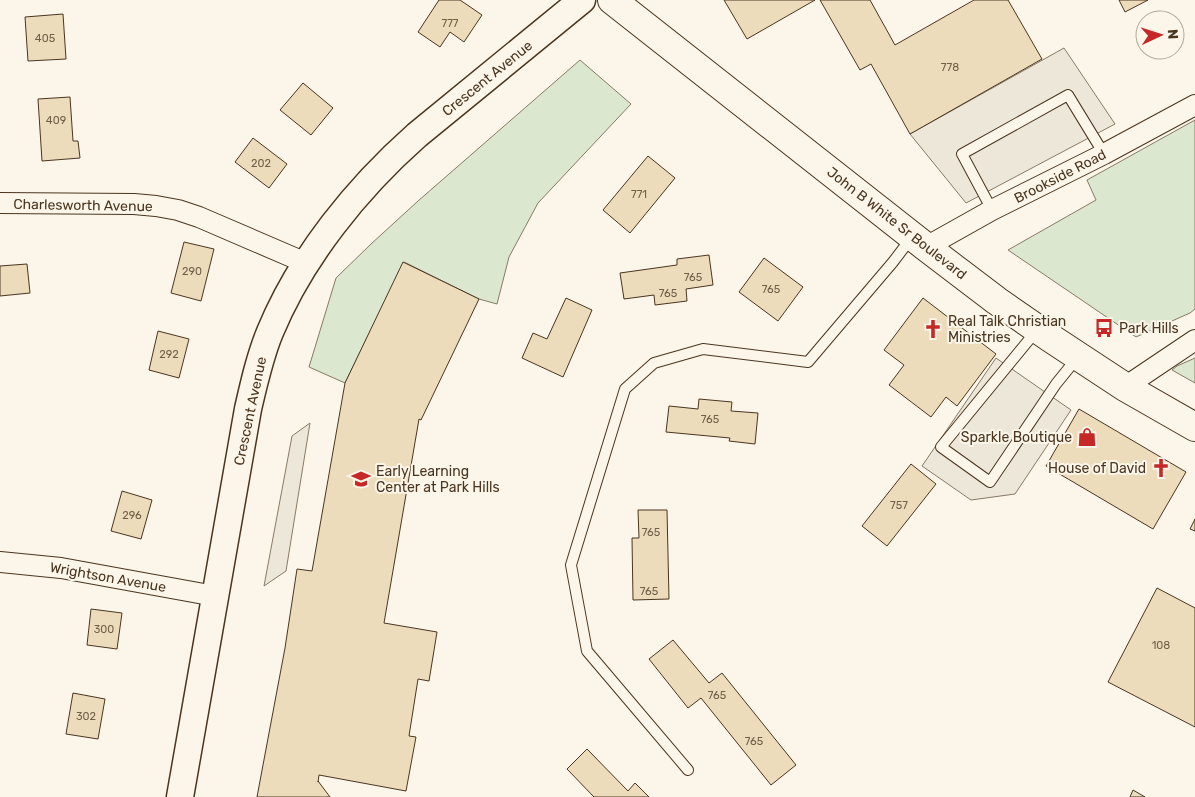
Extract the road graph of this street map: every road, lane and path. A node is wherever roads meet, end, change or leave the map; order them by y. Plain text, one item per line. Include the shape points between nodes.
1 (582, 0) edge
2 (612, 0) edge
3 (1195, 105) edge
4 (1104, 154) junction
5 (0, 203) edge
6 (992, 210) junction
7 (919, 242) junction
8 (306, 262) junction
9 (1038, 329) junction
10 (1195, 340) edge
11 (1078, 356) junction
12 (1126, 387) junction
13 (1195, 427) edge
14 (0, 562) edge
15 (215, 596) junction
16 (688, 770) dead end
17 (180, 797) edge

1 - 8 street, Crescent Avenue via 397,153 359,193
2 - 7 main road, John B White Sr Boulevard
3 - 4 street, Brookside Road
4 - 6 street, Brookside Road
4 - 6 lane via 1068,95 962,154
5 - 8 street, Charlesworth Avenue via 134,204 178,210
6 - 7 street, Brookside Road
7 - 9 main road, John B White Sr Boulevard
7 - 16 lane via 893,262 808,362 703,348 654,363 625,389 571,565 587,651
8 - 15 street, Crescent Avenue via 269,333 257,370
9 - 11 main road, John B White Sr Boulevard
9 - 11 lane via 941,447 990,482
10 - 12 street
11 - 12 main road, John B White Sr Boulevard
12 - 13 main road, John B White Sr Boulevard
14 - 15 street, Wrightson Avenue via 61,568
15 - 17 street, Crescent Avenue

